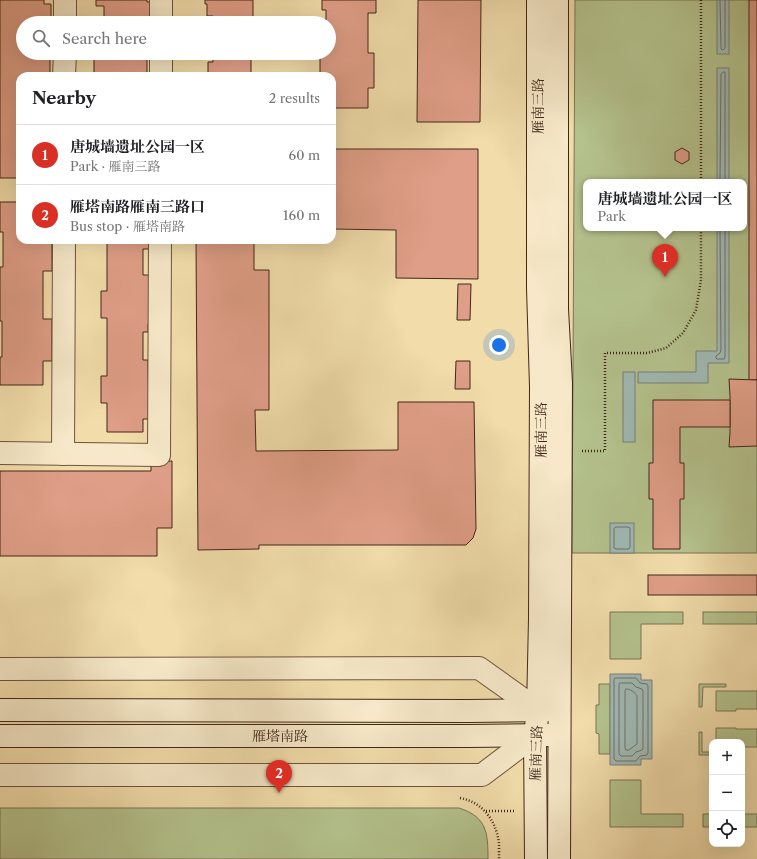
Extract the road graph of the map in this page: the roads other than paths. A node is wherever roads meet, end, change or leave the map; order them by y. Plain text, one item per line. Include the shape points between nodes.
1 (65, 0) edge
2 (161, 0) edge
3 (538, 0) edge
4 (557, 0) edge
5 (65, 16) edge
6 (161, 16) edge
7 (65, 60) edge
8 (161, 60) edge
9 (64, 72) edge
10 (161, 72) edge
11 (64, 244) edge
12 (160, 244) edge
13 (0, 453) edge
14 (63, 454) junction
15 (0, 669) edge
16 (0, 710) edge
17 (538, 710) junction
18 (560, 710) junction
19 (535, 735) junction
20 (560, 735) junction
21 (0, 736) edge
22 (0, 775) edge
23 (536, 859) edge
24 (559, 859) edge

1 - 5 street
2 - 6 street
3 - 17 street, 雁南三路 via 538,288 541,387
4 - 18 street, 雁南三路 via 557,301 561,383
7 - 9 street
8 - 10 street
11 - 14 street
12 - 14 street via 159,455
13 - 14 street
15 - 17 street via 479,668
16 - 17 street, 雁塔南路
17 - 18 street, 雁塔南路
17 - 19 street, 雁南三路
18 - 20 street, 雁南三路
19 - 20 street, 雁塔南路
19 - 21 street, 雁塔南路
19 - 22 street via 482,775
19 - 23 street, 雁南三路
20 - 24 street, 雁南三路

